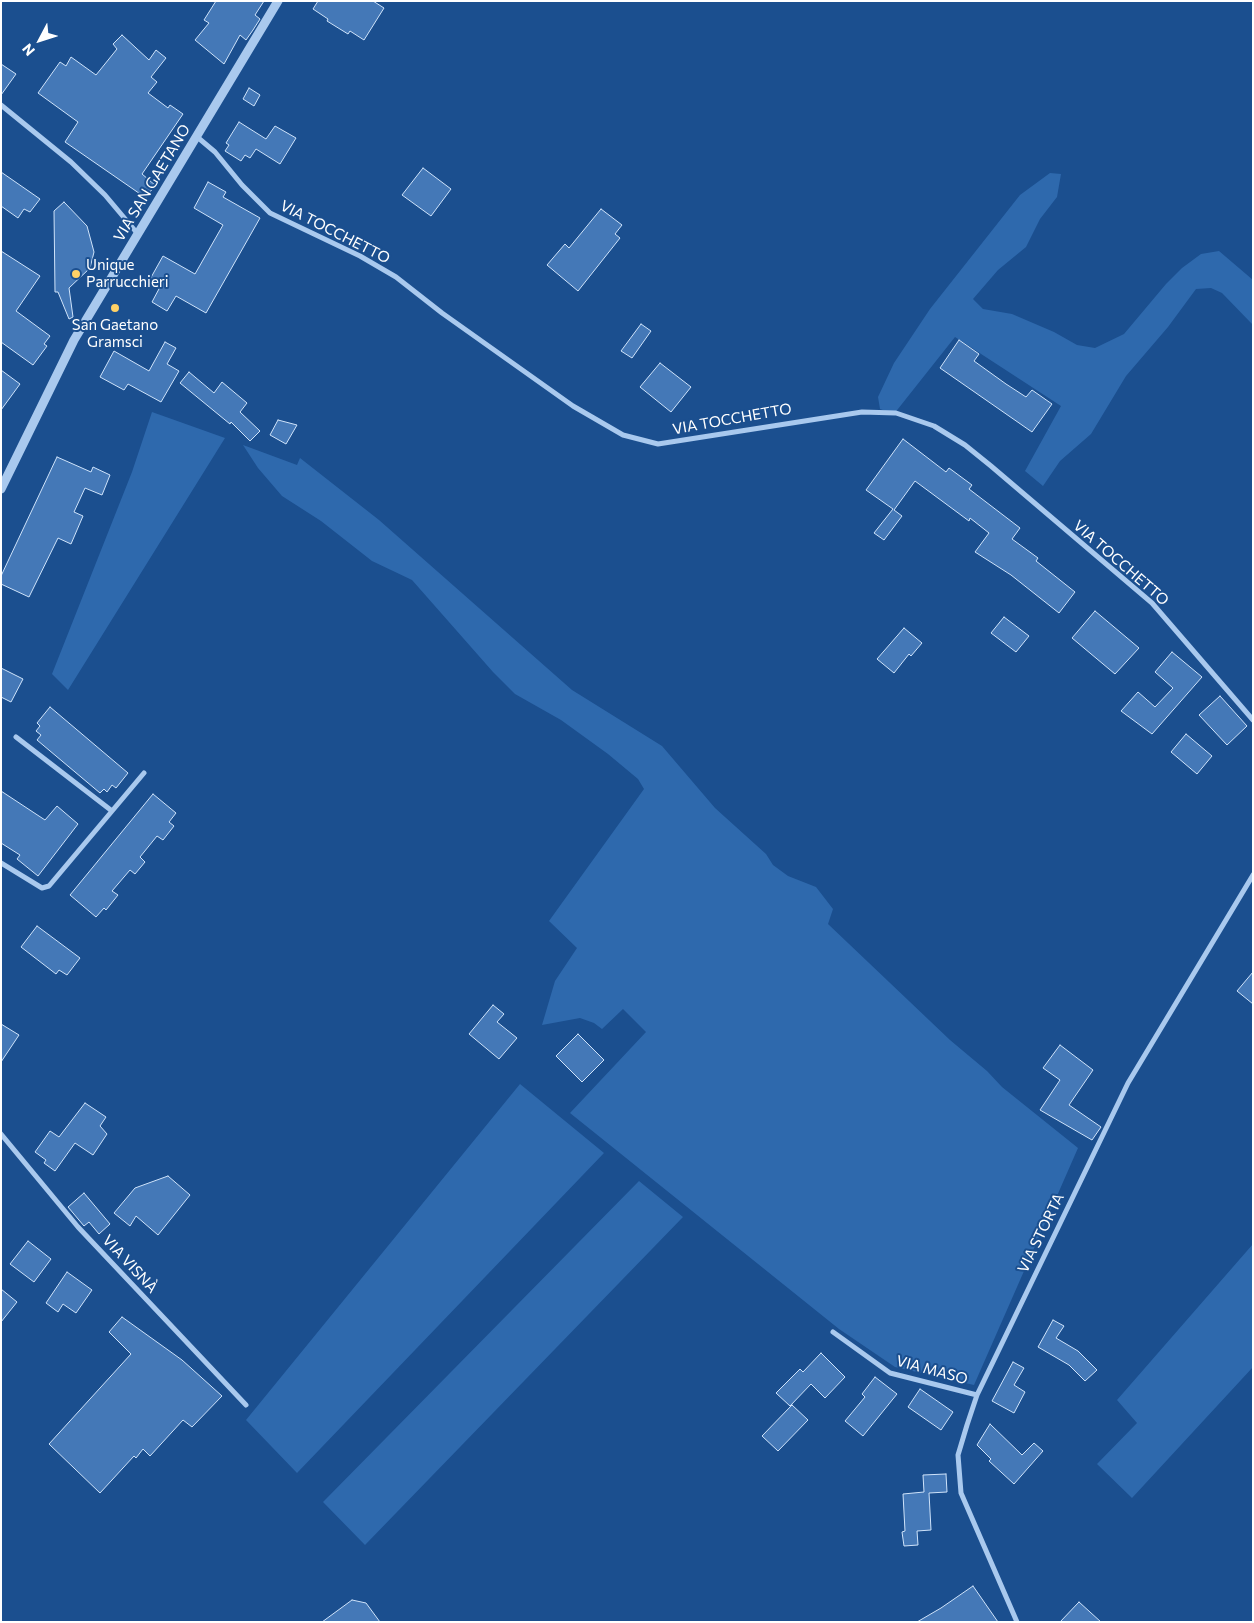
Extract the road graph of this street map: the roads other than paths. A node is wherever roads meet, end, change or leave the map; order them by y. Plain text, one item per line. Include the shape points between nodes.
1 (278, 1) edge
2 (1, 105) edge
3 (196, 136) junction
4 (138, 233) junction
5 (1, 489) edge
6 (1253, 720) edge
7 (16, 737) dead end
8 (144, 773) dead end
9 (112, 811) junction
10 (1, 863) edge
11 (1253, 875) edge
12 (1, 1134) edge
13 (833, 1332) dead end
14 (977, 1395) junction
15 (246, 1405) dead end
16 (1017, 1622) edge

1 - 3 street, VIA SAN GAETANO
2 - 4 street via 71,162 105,194
3 - 4 street, VIA SAN GAETANO
3 - 6 street, VIA TOCCHETTO via 215,152 270,213 396,277 573,406 623,436 658,444 862,412 896,413 934,426 991,466 1152,603
4 - 5 street, VIA SAN GAETANO via 66,354
7 - 9 street
8 - 9 street
9 - 10 street via 49,886 42,888
11 - 14 street, VIA STORTA via 1128,1084
12 - 15 street, VIA VISNÀ via 78,1227
13 - 14 street, VIA MASO via 890,1373
14 - 16 street, VIA STORTA via 958,1455 961,1493

